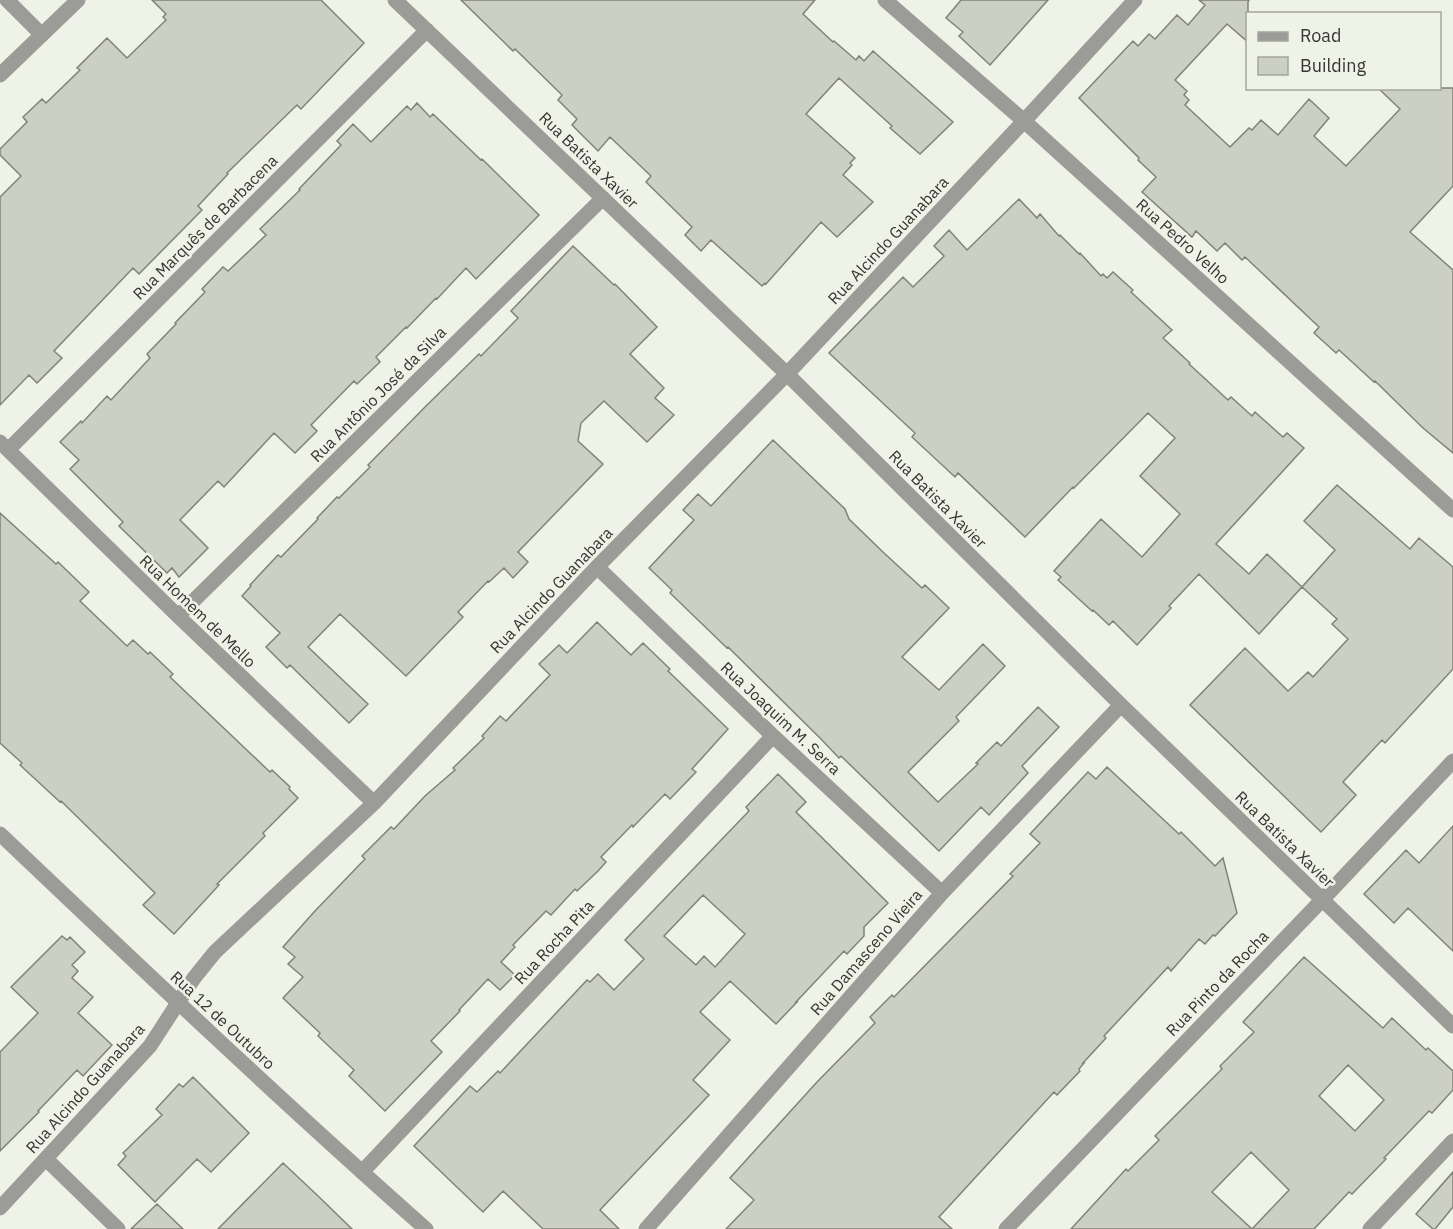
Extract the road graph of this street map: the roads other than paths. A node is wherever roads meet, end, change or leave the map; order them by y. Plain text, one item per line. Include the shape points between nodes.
1 (7, 0) edge
2 (78, 0) edge
3 (394, 0) edge
4 (885, 0) edge
5 (1135, 0) edge
6 (427, 30) junction
7 (42, 35) junction
8 (0, 75) edge
9 (1024, 121) junction
10 (603, 198) junction
11 (787, 374) junction
12 (4, 446) edge
13 (1453, 510) edge
14 (597, 567) junction
15 (178, 616) junction
16 (1121, 705) junction
17 (773, 736) junction
18 (1453, 761) edge
19 (374, 803) junction
20 (0, 834) edge
21 (942, 893) junction
22 (1322, 900) junction
23 (178, 1003) junction
24 (1453, 1026) edge
25 (1453, 1142) edge
26 (45, 1159) junction
27 (362, 1172) junction
28 (0, 1208) edge
29 (118, 1229) edge
30 (426, 1229) edge
31 (646, 1229) edge
32 (1006, 1229) edge
33 (1370, 1229) edge

1 - 7 street
2 - 7 street
3 - 6 street, Rua Batista Xavier
4 - 9 street, Rua Pedro Velho
5 - 9 street, Rua Alcindo Guanabara
6 - 10 street, Rua Batista Xavier
6 - 12 street, Rua Marquês de Barbacena
7 - 8 street
9 - 11 street, Rua Alcindo Guanabara
9 - 13 street, Rua Pedro Velho
10 - 11 street, Rua Batista Xavier
10 - 15 street, Rua Antônio José da Silva
11 - 14 street, Rua Alcindo Guanabara
11 - 16 street, Rua Batista Xavier
12 - 15 street, Rua Homem de Mello
14 - 17 street, Rua Joaquim M. Serra
14 - 19 street, Rua Alcindo Guanabara
15 - 19 street, Rua Homem de Mello
16 - 21 street, Rua Damasceno Vieira
16 - 22 street, Rua Batista Xavier
17 - 21 street, Rua Joaquim M. Serra
17 - 27 street, Rua Rocha Pita
18 - 22 street, Rua Pinto da Rocha
19 - 23 street, Rua Alcindo Guanabara via 215,952
20 - 23 street, Rua 12 de Outubro
21 - 31 street, Rua Damasceno Vieira
22 - 24 street, Rua Batista Xavier
22 - 32 street, Rua Pinto da Rocha
23 - 26 street, Rua Alcindo Guanabara via 150,1046
23 - 27 street, Rua 12 de Outubro
25 - 33 street
26 - 28 street, Rua Alcindo Guanabara
26 - 29 street
27 - 30 street, Rua 12 de Outubro

